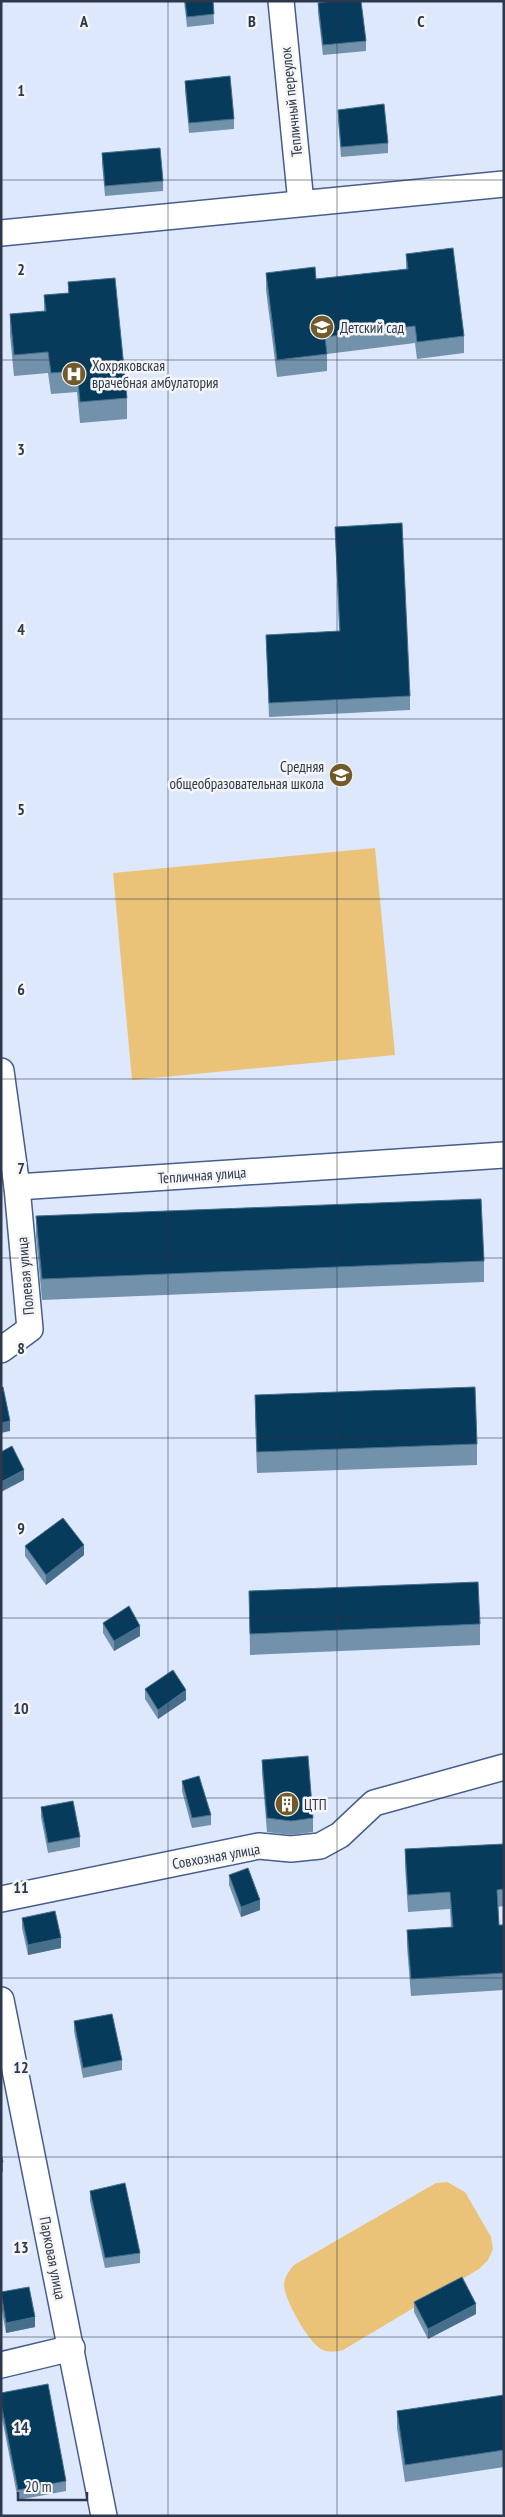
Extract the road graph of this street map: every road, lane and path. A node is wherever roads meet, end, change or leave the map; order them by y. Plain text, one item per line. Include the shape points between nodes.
1 (281, 1) edge
2 (504, 184) edge
3 (301, 202) junction
4 (1, 234) edge
5 (1, 1071) edge
6 (504, 1156) edge
7 (17, 1187) junction
8 (1, 1350) edge
9 (504, 1767) edge
10 (1, 1899) edge
11 (1, 2000) edge
12 (72, 2348) junction
13 (1, 2365) edge
14 (104, 2516) edge

1 - 3 street, Тепличный переулок
2 - 3 street
3 - 4 street
5 - 7 street
6 - 7 street, Тепличная улица
7 - 8 street, Полевая улица via 30,1329
9 - 10 street, Совхозная улица via 374,1803 340,1835 320,1846 291,1849 259,1846
11 - 12 street, Парковая улица
12 - 13 street
12 - 14 street, Парковая улица

